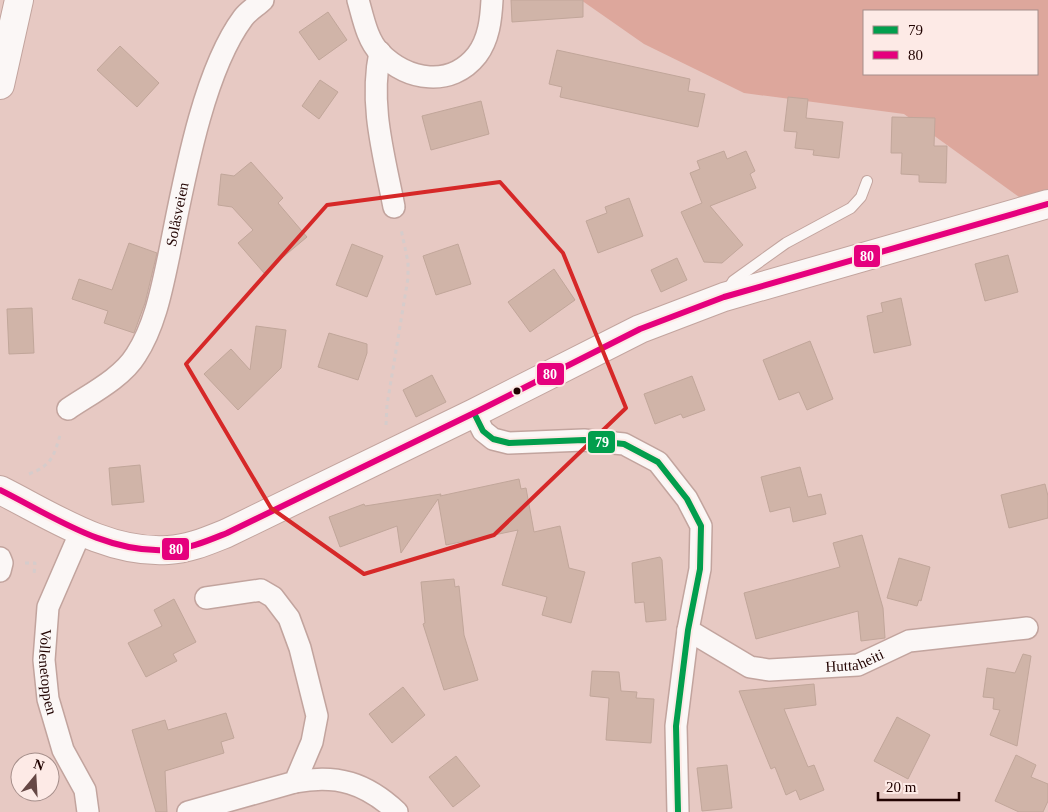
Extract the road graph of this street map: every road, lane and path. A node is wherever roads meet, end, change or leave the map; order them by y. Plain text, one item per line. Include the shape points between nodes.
1 (19, 0) edge
2 (263, 0) edge
3 (358, 0) edge
4 (492, 0) edge
5 (380, 52) junction
6 (0, 85) edge
7 (867, 181) dead end
8 (1048, 204) edge
9 (394, 207) joint
10 (724, 297) junction
11 (68, 409) joint
12 (474, 413) junction
13 (390, 454) junction
14 (22, 474) dead end
15 (0, 490) edge
16 (81, 531) junction
17 (0, 558) edge
18 (0, 571) edge
19 (206, 598) dead end
20 (1027, 628) dead end
21 (688, 630) junction
22 (294, 782) junction
23 (88, 812) edge
24 (188, 812) edge
25 (397, 812) edge
26 (678, 812) edge

1 - 6 main road
2 - 11 street, Solåsveien via 244,17 222,52 185,181 161,293 136,357 124,370
3 - 5 street via 370,36
4 - 5 street via 491,24 478,53 464,69 444,76 423,77 408,73
5 - 9 street via 375,76 376,116
7 - 10 lane via 861,197 850,208 786,243 733,281
8 - 10 main road
9 - 13 path via 408,262 408,278 387,405 386,442
10 - 12 main road via 640,329
11 - 14 path via 53,458 41,470
12 - 13 main road
12 - 21 street via 483,430 494,439 509,443 584,440 624,444 658,462 688,499 701,526 700,569
13 - 16 main road via 194,546 139,550
15 - 16 main road
16 - 23 street, Vollenetoppen via 48,606 44,660 48,699 63,750 85,790
17 - 18 street
19 - 22 street via 261,590 273,597 289,618 317,716 312,742
20 - 21 street, Huttaheiti via 909,641 858,665 769,670 750,668
21 - 26 street via 676,726
22 - 24 street
22 - 25 street via 310,779 354,782 378,795

